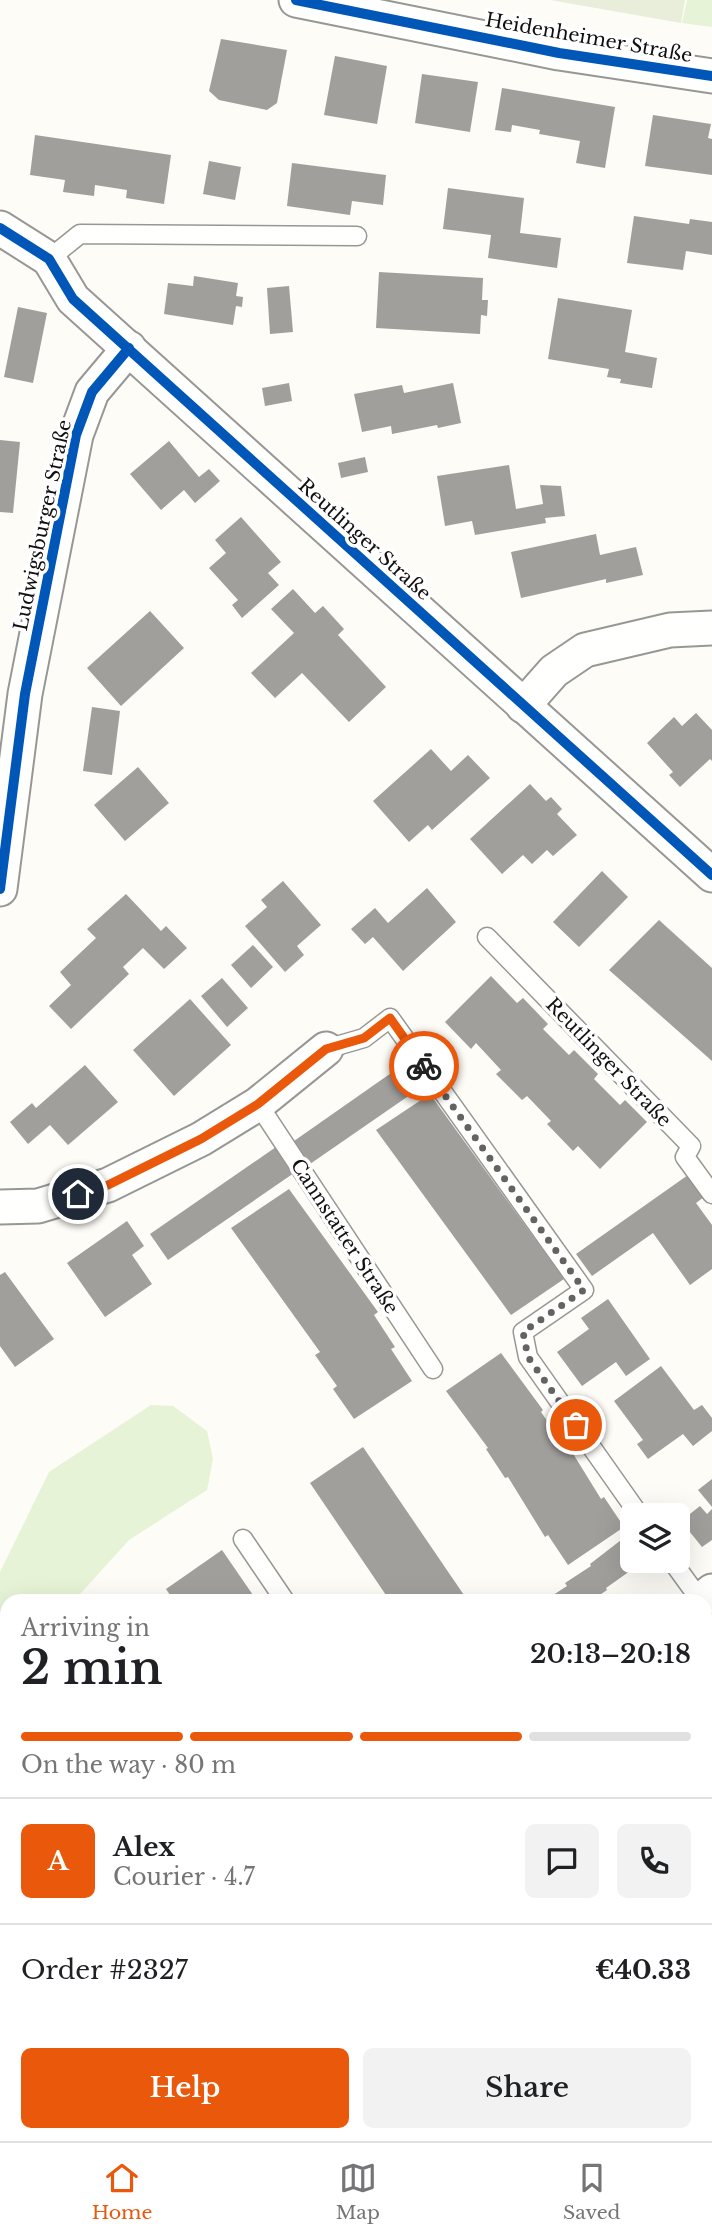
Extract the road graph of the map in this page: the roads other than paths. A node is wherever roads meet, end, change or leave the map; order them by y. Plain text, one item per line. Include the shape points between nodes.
1 (296, 0) edge
2 (712, 76) edge
3 (0, 228) edge
4 (357, 236) dead end
5 (50, 260) junction
6 (129, 348) junction
7 (712, 628) edge
8 (13, 693) edge
9 (523, 706) junction
10 (712, 875) edge
11 (0, 889) edge
12 (487, 937) dead end
13 (326, 1049) joint
14 (258, 1104) junction
15 (712, 1194) edge
16 (0, 1208) edge
17 (433, 1368) dead end
18 (631, 1503) edge
19 (243, 1538) dead end
20 (681, 1573) edge
21 (280, 1594) edge
22 (696, 1594) edge

1 - 2 street, Heidenheimer Straße via 559,53
3 - 5 street, Reutlinger Straße
4 - 5 lane via 80,234
5 - 6 street, Reutlinger Straße via 73,299
6 - 8 street, Ludwigsburger Straße via 92,392 76,435
6 - 9 street, Reutlinger Straße
7 - 9 street via 670,630 585,650 555,671
8 - 11 street, Ludwigsburger Straße
9 - 10 street, Reutlinger Straße
12 - 15 lane, Reutlinger Straße via 691,1146 685,1157
13 - 14 street
13 - 18 lane via 364,1038 390,1018 584,1290 523,1332 528,1357
14 - 16 street via 201,1139 108,1185 38,1206
14 - 17 lane, Cannstatter Straße
19 - 21 lane
20 - 22 lane

